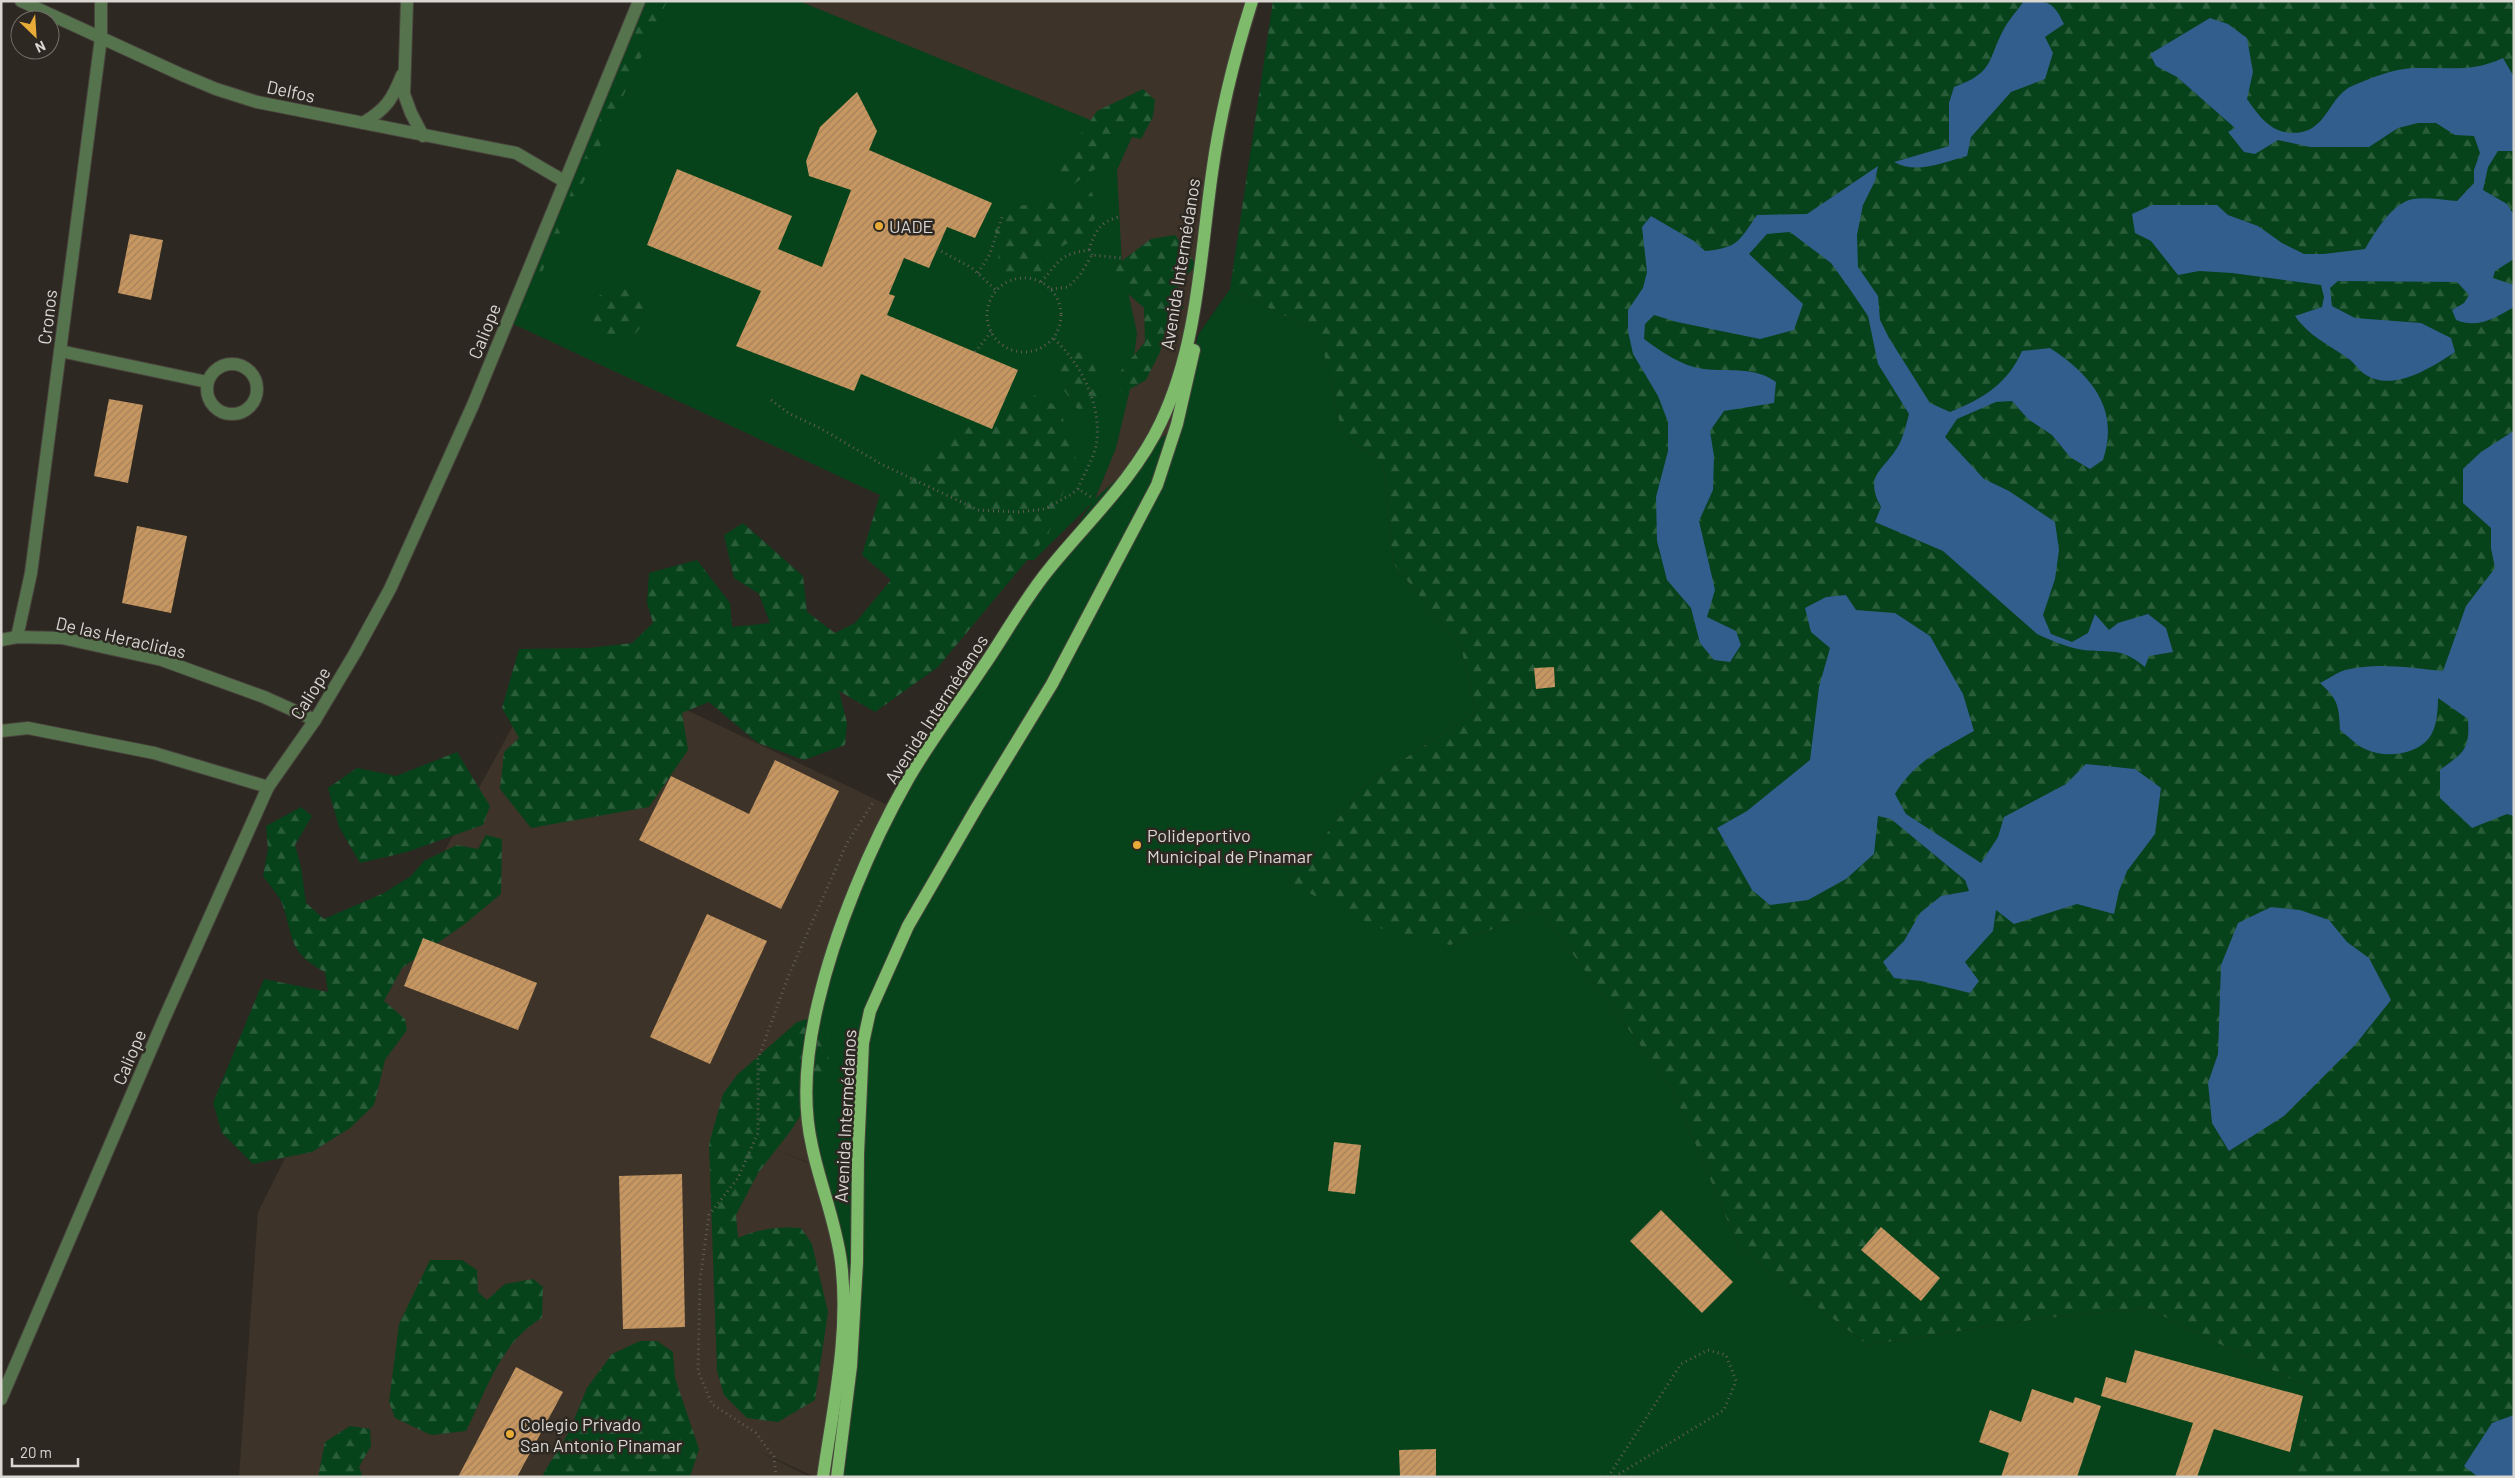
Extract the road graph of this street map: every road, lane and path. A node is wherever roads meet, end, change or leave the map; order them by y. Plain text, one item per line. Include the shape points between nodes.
1 (21, 1) edge
2 (101, 1) edge
3 (407, 1) edge
4 (639, 1) edge
5 (1252, 1) edge
6 (1260, 1) edge
7 (101, 38) junction
8 (403, 73) junction
9 (363, 124) junction
10 (423, 136) junction
11 (564, 181) junction
12 (1002, 217) dead end
13 (1120, 217) dead end
14 (938, 249) dead end
15 (1089, 250) junction
16 (1092, 254) junction
17 (1122, 258) dead end
18 (978, 273) junction
19 (1041, 282) junction
20 (1051, 289) junction
21 (997, 291) junction
22 (991, 331) junction
23 (1054, 339) junction
24 (60, 351) junction
25 (975, 352) dead end
26 (207, 382) junction
27 (771, 400) dead end
28 (1078, 489) junction
29 (1090, 497) dead end
30 (17, 637) junction
31 (1, 640) edge
32 (315, 720) junction
33 (1, 731) edge
34 (268, 787) junction
35 (1, 1399) edge
36 (823, 1477) edge
37 (836, 1477) edge
38 (1608, 1477) edge
39 (1614, 1477) edge

1 - 7 street, Delfos
2 - 7 street, Cronos
3 - 8 street
4 - 11 street, Caliope
5 - 36 main road, Avenida Intermédanos via 1232,66 1212,167 1191,334 1163,418 1152,441 1103,508 1048,570 908,779 865,864 819,999 805,1086 811,1142 841,1262 843,1304 839,1365
6 - 37 main road, Avenida Intermédanos via 1238,74 1219,168 1198,335 1177,424 1157,485 1052,684 908,926 870,1011 863,1043 851,1366
7 - 9 street, Delfos via 216,89 257,102
7 - 24 street, Cronos
8 - 9 street via 382,111
8 - 10 street via 404,94
9 - 10 street, Delfos
10 - 11 street, Delfos via 516,153
11 - 32 street, Caliope via 473,405 390,589
12 - 18 path via 990,254
13 - 15 path via 1109,219 1099,227
14 - 18 path
15 - 16 path
15 - 19 path via 1070,253 1058,260
16 - 17 path
16 - 20 path via 1080,275 1068,287
18 - 21 path
19 - 20 path
19 - 21 path via 1017,278 1005,282
20 - 23 path via 1062,311
21 - 22 path via 989,300 986,312
22 - 23 path via 1001,345 1024,353
22 - 25 path
23 - 28 path via 1076,364 1096,414 1095,449
24 - 26 street
24 - 30 street, Cronos via 30,574
26 - 26 street via 206,390 213,405 227,413 235,414 250,406 257,392 254,375 241,365 224,364 216,368
27 - 28 path via 790,414 881,464 978,510 1019,512 1045,509
28 - 29 path
30 - 31 street, De las Heraclidas
30 - 32 street, De las Heraclidas via 62,638 162,660 264,697
32 - 34 street, Caliope
33 - 34 street via 28,728 154,753
34 - 35 street, Caliope via 164,1019
38 - 39 path via 1681,1364 1708,1350 1726,1355 1736,1380 1724,1410

